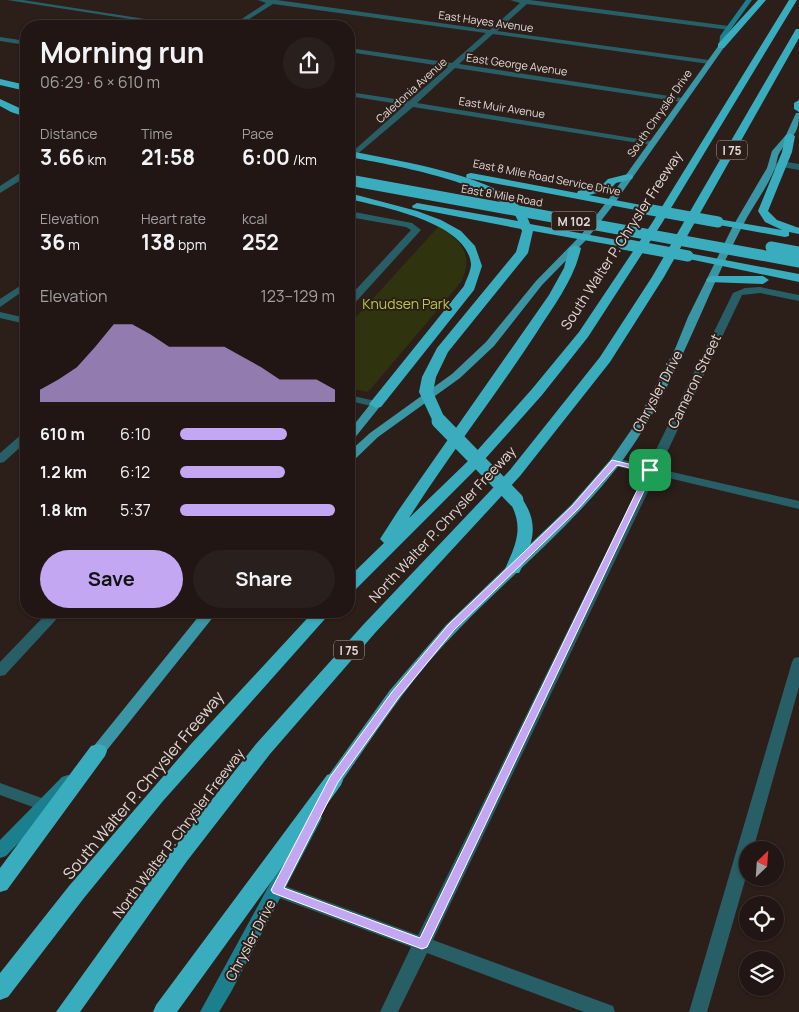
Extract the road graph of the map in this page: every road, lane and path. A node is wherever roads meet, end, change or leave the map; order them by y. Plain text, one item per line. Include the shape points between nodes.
1 (10, 0) edge
2 (261, 0) edge
3 (513, 0) edge
4 (749, 0) edge
5 (762, 0) edge
6 (792, 0) edge
7 (274, 1) edge
8 (526, 1) edge
9 (146, 20) edge
10 (244, 20) edge
11 (729, 28) junction
12 (799, 31) edge
13 (491, 32) junction
14 (0, 39) edge
15 (20, 42) edge
16 (721, 46) junction
17 (355, 51) edge
18 (709, 62) junction
19 (454, 66) junction
20 (0, 77) edge
21 (20, 80) edge
22 (0, 82) edge
23 (20, 87) edge
24 (355, 95) edge
25 (682, 100) junction
26 (0, 102) edge
27 (799, 103) edge
28 (411, 104) junction
29 (20, 106) edge
30 (20, 112) edge
31 (799, 115) edge
32 (790, 136) junction
33 (651, 143) junction
34 (355, 151) edge
35 (355, 155) edge
36 (387, 162) junction
37 (782, 164) junction
38 (799, 167) edge
39 (771, 168) junction
40 (355, 171) edge
41 (20, 177) edge
42 (628, 178) junction
43 (355, 181) edge
44 (0, 190) edge
45 (560, 192) junction
46 (355, 197) edge
47 (355, 198) edge
48 (611, 202) junction
49 (355, 215) edge
50 (526, 226) junction
51 (738, 226) junction
52 (799, 231) edge
53 (799, 236) edge
54 (580, 243) junction
55 (799, 252) edge
56 (799, 262) edge
57 (720, 263) junction
58 (799, 278) edge
59 (712, 280) junction
60 (799, 285) edge
61 (20, 289) edge
62 (355, 296) edge
63 (799, 298) edge
64 (0, 304) edge
65 (0, 315) edge
66 (20, 320) edge
67 (428, 397) junction
68 (355, 399) edge
69 (376, 404) junction
70 (355, 430) edge
71 (20, 441) edge
72 (355, 452) edge
73 (0, 459) edge
74 (615, 462) junction
75 (650, 470) junction
76 (799, 505) edge
77 (374, 561) junction
78 (513, 569) junction
79 (355, 580) edge
80 (50, 618) edge
81 (204, 618) edge
82 (318, 618) edge
83 (799, 662) edge
84 (0, 671) edge
85 (98, 751) junction
86 (334, 780) junction
87 (0, 789) edge
88 (44, 805) junction
89 (0, 851) edge
90 (0, 884) edge
91 (277, 890) junction
92 (422, 944) junction
93 (0, 990) edge
94 (67, 1012) edge
95 (164, 1012) edge
96 (209, 1012) edge
97 (389, 1012) edge
98 (606, 1012) edge
99 (698, 1012) edge

1 - 9 street
2 - 7 street, East Hayes Avenue
3 - 8 street
4 - 11 main road, South Chrysler Drive
5 - 16 highway
6 - 77 highway, South Walter P. Chrysler Freeway / I 75 via 657,223 584,334 472,465
7 - 10 street
7 - 13 street, East Hayes Avenue
8 - 11 street
8 - 13 street, Caledonia Avenue
11 - 16 main road, South Chrysler Drive
12 - 94 highway, North Walter P. Chrysler Freeway / I 75 via 658,277 587,383 515,473 369,629 264,750 180,855
13 - 18 street, East Hayes Avenue
13 - 19 street, Caledonia Avenue
14 - 15 street
16 - 18 main road, South Chrysler Drive
17 - 19 street, East George Avenue
18 - 25 main road, South Chrysler Drive
19 - 25 street, East George Avenue
19 - 28 street, Caledonia Avenue
20 - 21 highway
22 - 23 highway
24 - 28 street, East Muir Avenue
25 - 33 main road, South Chrysler Drive
26 - 29 highway
26 - 30 highway
27 - 31 highway
28 - 33 street, East Muir Avenue
28 - 34 street, Caledonia Avenue
31 - 32 main road, Chrysler Drive
32 - 37 highway
32 - 39 main road, Chrysler Drive via 776,151
33 - 42 main road, South Chrysler Drive
35 - 36 highway, East 8 Mile Road Service Drive
36 - 45 highway, East 8 Mile Road Service Drive
36 - 50 highway via 460,180 493,192 518,210
37 - 38 street
37 - 39 street
37 - 52 highway via 763,211 772,222
39 - 51 main road, Chrysler Drive
40 - 55 highway, East 8 Mile Road / M 102, bridge
41 - 44 street
42 - 45 highway via 593,192
42 - 48 main road, South Chrysler Drive
43 - 56 highway, East 8 Mile Road / M 102, bridge
45 - 48 highway, East 8 Mile Road Service Drive
46 - 50 highway
47 - 69 highway via 415,213 442,224 470,245 476,262 476,274 470,287
48 - 51 highway, East 8 Mile Road Service Drive, bridge
48 - 54 main road, South Chrysler Drive
49 - 62 street via 409,225 416,230
50 - 54 highway
50 - 67 highway via 527,240 522,253 435,362 427,384
51 - 53 highway, East 8 Mile Road Service Drive
51 - 57 main road, Chrysler Drive
54 - 57 highway, bridge via 623,244
54 - 67 main road via 539,283 482,352
54 - 77 highway via 573,265 532,329
57 - 58 highway
57 - 59 main road, Chrysler Drive
59 - 60 highway via 755,279
59 - 74 main road, Chrysler Drive via 642,423
61 - 64 street
63 - 75 street, Cameron Street via 754,290 738,293
65 - 66 street
67 - 72 main road
67 - 78 highway, bridge via 439,421 524,512 525,540
68 - 69 street
69 - 70 main road
71 - 73 street
74 - 75 street
74 - 78 main road, Chrysler Drive via 575,508
75 - 76 street
75 - 92 street, Cameron Street
77 - 79 highway, South Walter P. Chrysler Freeway / I 75
78 - 86 main road, Chrysler Drive via 451,628 396,694
80 - 84 street
81 - 85 main road
82 - 93 highway, South Walter P. Chrysler Freeway via 194,752
83 - 99 street
85 - 88 main road
85 - 90 highway
86 - 91 main road, Chrysler Drive
86 - 95 highway
87 - 88 street
88 - 89 main road
91 - 92 street
91 - 96 main road, Chrysler Drive
92 - 97 street, Cameron Street
92 - 98 street

